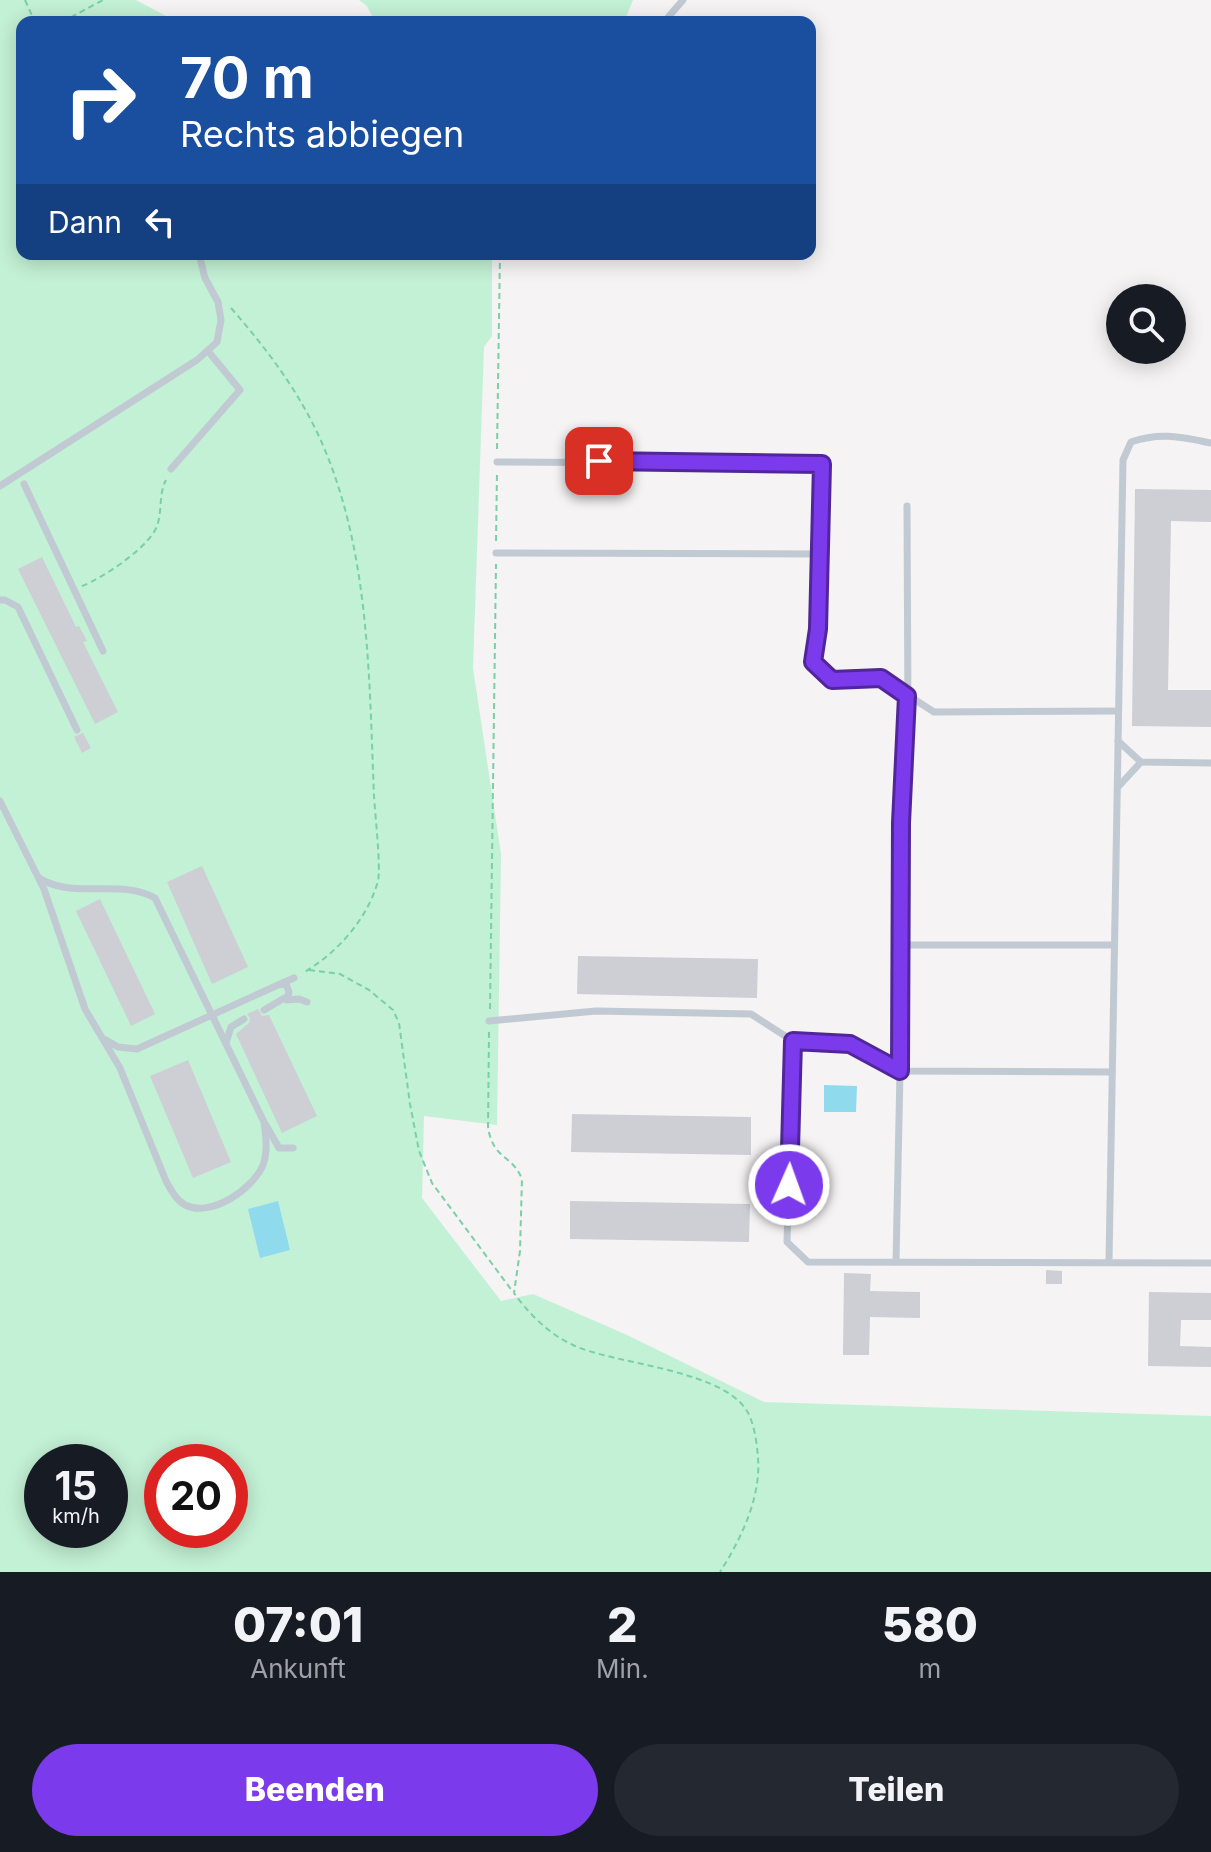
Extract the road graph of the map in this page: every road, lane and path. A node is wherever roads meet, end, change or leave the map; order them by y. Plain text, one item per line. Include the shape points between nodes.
1 (103, 0) edge
2 (683, 0) edge
3 (73, 16) edge
4 (669, 16) edge
5 (200, 260) edge
6 (500, 260) edge
7 (251, 330) dead end
8 (208, 351) junction
9 (1211, 443) edge
10 (497, 462) junction
11 (171, 469) joint
12 (24, 484) dead end
13 (0, 486) edge
14 (907, 506) dead end
15 (496, 553) junction
16 (820, 554) junction
17 (74, 590) junction
18 (0, 600) edge
19 (103, 651) dead end
20 (907, 696) junction
21 (1118, 711) junction
22 (77, 730) dead end
23 (1118, 741) junction
24 (1141, 762) junction
25 (1211, 763) edge
26 (1117, 787) junction
27 (0, 801) edge
28 (39, 878) junction
29 (900, 945) junction
30 (1114, 945) junction
31 (307, 970) junction
32 (294, 978) joint
33 (278, 985) junction
34 (285, 1000) junction
35 (307, 1002) dead end
36 (264, 1010) dead end
37 (212, 1015) junction
38 (244, 1019) dead end
39 (489, 1021) junction
40 (99, 1033) junction
41 (793, 1041) junction
42 (226, 1043) junction
43 (900, 1071) junction
44 (1112, 1072) junction
45 (264, 1122) junction
46 (293, 1148) dead end
47 (1109, 1261) junction
48 (896, 1262) junction
49 (1211, 1263) edge
50 (514, 1293) junction
51 (720, 1572) edge

1 - 3 path
2 - 4 lane
5 - 8 lane via 221,320 217,342
6 - 10 path
7 - 31 path via 304,407 335,478 361,588 371,696 379,878 338,948
8 - 11 lane via 240,390
8 - 13 lane
9 - 21 lane via 1150,436 1131,442 1123,460
10 - 15 path
10 - 16 lane via 822,464
11 - 17 path via 155,531 116,569
12 - 17 lane
14 - 20 lane
15 - 16 lane
15 - 39 path
16 - 20 lane via 813,662 832,680 881,678
17 - 19 lane
18 - 22 lane via 18,607
20 - 21 lane via 934,712
20 - 29 lane
21 - 23 lane
23 - 24 lane
23 - 26 lane
24 - 25 lane
24 - 26 lane
26 - 30 lane
27 - 28 lane
28 - 37 lane via 64,889 131,891 155,898
28 - 40 lane via 85,1009
29 - 30 lane
29 - 43 lane
30 - 44 lane
31 - 32 path
31 - 50 path via 340,974 393,1010 419,1151 432,1183
32 - 33 lane
33 - 34 lane via 288,987
33 - 37 lane
34 - 35 lane
34 - 36 lane
37 - 40 lane via 137,1049 118,1047
37 - 42 lane
38 - 42 lane via 231,1027
39 - 41 lane via 596,1011 751,1014
39 - 50 path via 490,1142 522,1179
40 - 45 lane via 129,1087 166,1181 182,1203 206,1207 248,1186 266,1155
41 - 43 lane via 850,1044
41 - 48 lane via 787,1242 808,1262
42 - 45 lane
43 - 44 lane
43 - 48 lane
44 - 47 lane
45 - 46 lane via 279,1148
47 - 48 lane
47 - 49 lane
50 - 51 path via 546,1327 573,1345 686,1375 720,1388 742,1404 757,1449 757,1491

